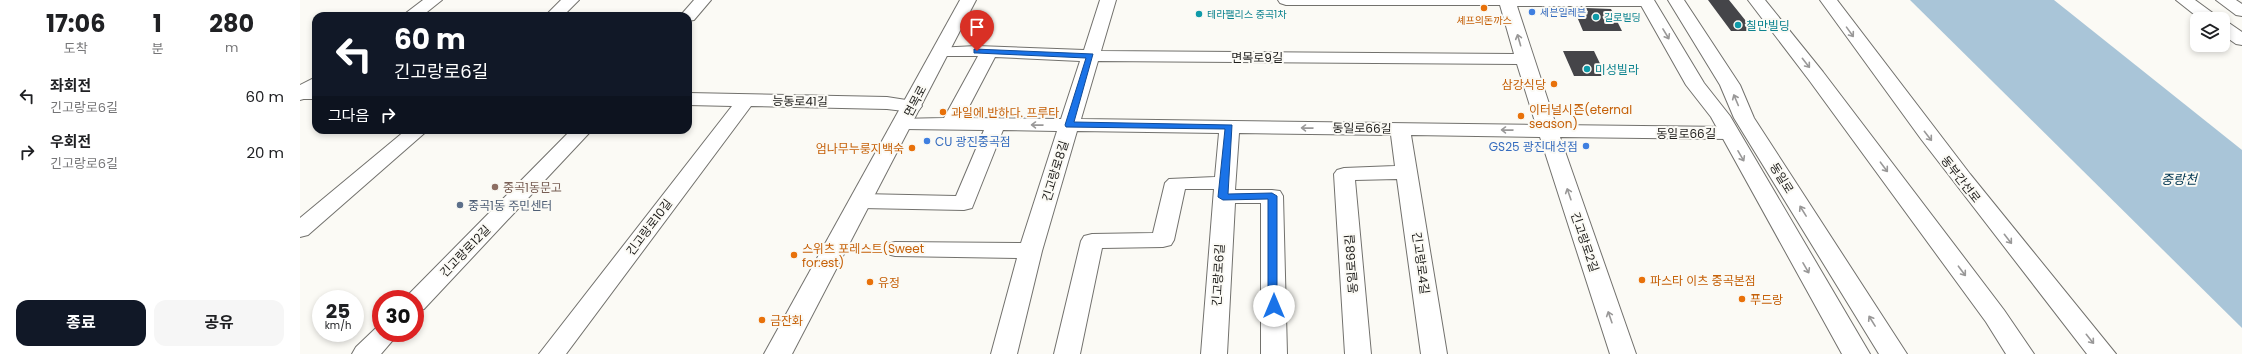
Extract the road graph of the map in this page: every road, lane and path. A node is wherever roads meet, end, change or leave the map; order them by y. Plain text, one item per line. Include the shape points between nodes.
1 (434, 0) edge
2 (572, 0) edge
3 (703, 0) edge
4 (968, 0) edge
5 (1108, 0) edge
6 (1286, 0) edge
7 (1676, 0) edge
8 (1756, 0) edge
9 (1769, 0) edge
10 (1828, 0) edge
11 (2184, 0) edge
12 (2224, 0) edge
13 (2236, 0) edge
14 (1508, 1) edge
15 (1646, 1) edge
16 (2242, 4) edge
17 (2242, 11) edge
18 (417, 12) edge
19 (558, 12) edge
20 (692, 12) edge
21 (2202, 12) edge
22 (2230, 32) edge
23 (1786, 36) junction
24 (2242, 40) edge
25 (941, 52) junction
26 (989, 52) junction
27 (1090, 56) junction
28 (1524, 59) junction
29 (692, 99) edge
30 (746, 100) junction
31 (908, 115) junction
32 (951, 124) junction
33 (996, 124) junction
34 (1069, 125) junction
35 (1229, 127) junction
36 (1400, 129) junction
37 (1548, 130) junction
38 (1728, 133) junction
39 (413, 134) edge
40 (578, 134) edge
41 (1408, 172) junction
42 (1224, 190) junction
43 (861, 201) junction
44 (300, 230) edge
45 (895, 249) dead end
46 (1030, 251) junction
47 (424, 294) edge
48 (1995, 316) junction
49 (377, 342) edge
50 (365, 354) edge
51 (552, 354) edge
52 (778, 354) edge
53 (1004, 354) edge
54 (1067, 354) edge
55 (1214, 354) edge
56 (1274, 354) edge
57 (1358, 354) edge
58 (1434, 354) edge
59 (1623, 354) edge
60 (1856, 354) edge
61 (1893, 354) edge
62 (2020, 354) edge
63 (2035, 354) edge
64 (2102, 354) edge

1 - 18 main road
2 - 19 street
3 - 20 street
4 - 25 main road, 면목로
5 - 27 street, 긴고랑로8길
6 - 14 street
61 -> 7 main road, 동일로 via 1744,118 1730,85
8 - 23 main road via 1764,13
9 - 23 main road
10 -> 64 main road, 동부간선로 via 1960,178
11 - 21 main road
12 - 17 main road
13 - 16 main road
14 - 15 street
28 -> 14 street, 긴고랑로2길
15 -> 38 main road, 동일로 via 1696,85 1720,116
22 - 24 main road
23 -> 48 main road
25 - 26 street, 면목로9길
25 - 31 main road, 면목로
26 - 27 street, 면목로9길
26 - 32 street
27 - 28 street, 면목로9길
27 - 34 street, 긴고랑로8길
28 - 37 street, 긴고랑로2길
29 - 30 street, 능동로41길
30 - 31 street, 능동로41길 via 887,102
30 - 51 street, 긴고랑로10길
31 - 32 street, 동일로66길
31 - 43 main road, 면목로
32 - 33 street, 동일로66길
34 -> 33 street, 동일로66길
33 - 43 street via 964,203
34 - 35 street, 동일로66길
34 - 46 street, 긴고랑로8길
36 -> 35 street, 동일로66길
35 - 42 street, 긴고랑로6길
37 -> 36 street, 동일로66길
36 - 41 street, 긴고랑로4길
37 - 38 street, 동일로66길
59 -> 37 street, 긴고랑로2길
38 -> 60 main road, 동일로
39 - 44 street
40 - 47 street, 긴고랑로12길
41 - 57 street, 동일로68길 via 1344,174
41 - 58 street, 긴고랑로4길
42 - 54 street via 1176,183 1163,240 1092,241
42 - 55 street, 긴고랑로6길
42 - 56 street via 1272,196
43 - 52 main road, 면목로
45 - 46 street
46 - 53 street, 긴고랑로8길
48 - 62 main road
48 - 63 main road
49 - 50 street

